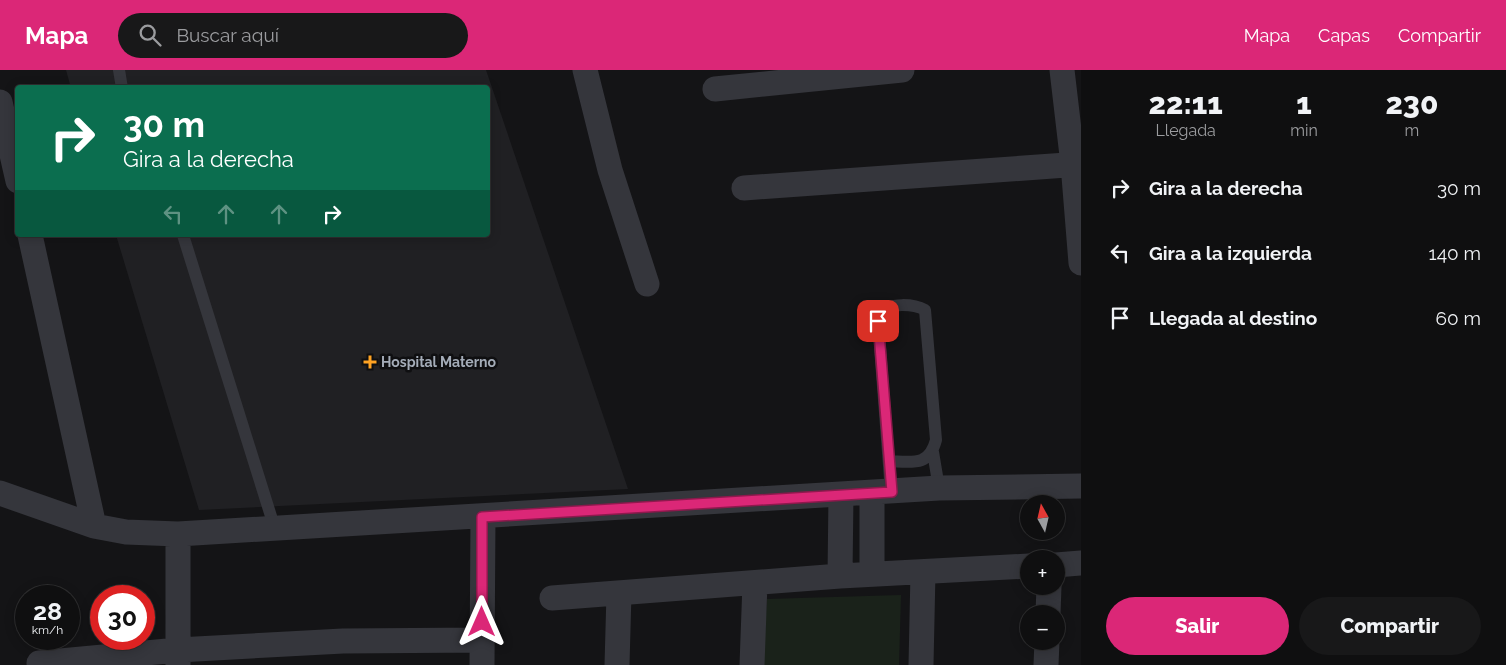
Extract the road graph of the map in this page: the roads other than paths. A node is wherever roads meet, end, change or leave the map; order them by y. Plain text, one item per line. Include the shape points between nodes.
1 (119, 70) edge
2 (585, 70) edge
3 (902, 70) edge
4 (1062, 70) edge
5 (767, 76) edge
6 (122, 85) edge
7 (715, 89) dead end
8 (0, 102) edge
9 (1077, 164) edge
10 (15, 168) edge
11 (744, 188) dead end
12 (30, 237) edge
13 (183, 237) edge
14 (1081, 263) edge
15 (648, 284) dead end
16 (933, 452) junction
17 (889, 461) junction
18 (1081, 486) edge
19 (939, 488) junction
20 (0, 493) edge
21 (882, 493) junction
22 (841, 494) junction
23 (482, 517) junction
24 (94, 526) junction
25 (275, 529) junction
26 (178, 534) junction
27 (1081, 563) edge
28 (1065, 564) edge
29 (1020, 567) edge
30 (923, 572) junction
31 (872, 574) junction
32 (840, 576) junction
33 (756, 583) junction
34 (619, 593) junction
35 (552, 598) dead end
36 (482, 640) junction
37 (1047, 650) edge
38 (178, 657) edge
39 (39, 663) dead end
40 (482, 665) edge
41 (618, 665) edge
42 (752, 665) edge
43 (921, 665) edge
44 (1046, 665) edge

1 - 6 lane
2 - 15 street via 610,170
3 - 5 street
4 - 9 street
5 - 7 street
8 - 10 street
9 - 11 street
9 - 14 street
12 - 24 street
13 - 25 lane
16 - 17 lane via 926,459 915,462
16 - 17 lane via 936,440 924,310 911,304 889,308 881,313 878,321
16 - 19 lane
17 - 21 lane
18 - 19 street
19 - 21 street
20 - 24 street
21 - 22 street
21 - 31 street
22 - 23 street
22 - 32 street
23 - 25 street
23 - 36 street
24 - 26 street via 126,532
25 - 26 street
26 - 38 street
27 - 28 street
29 - 30 street
30 - 31 street
30 - 43 street
31 - 32 street
32 - 33 street
33 - 34 street
33 - 42 street
34 - 35 street
34 - 41 street
36 - 38 street via 343,641
36 - 40 street
37 - 44 street
38 - 39 street

